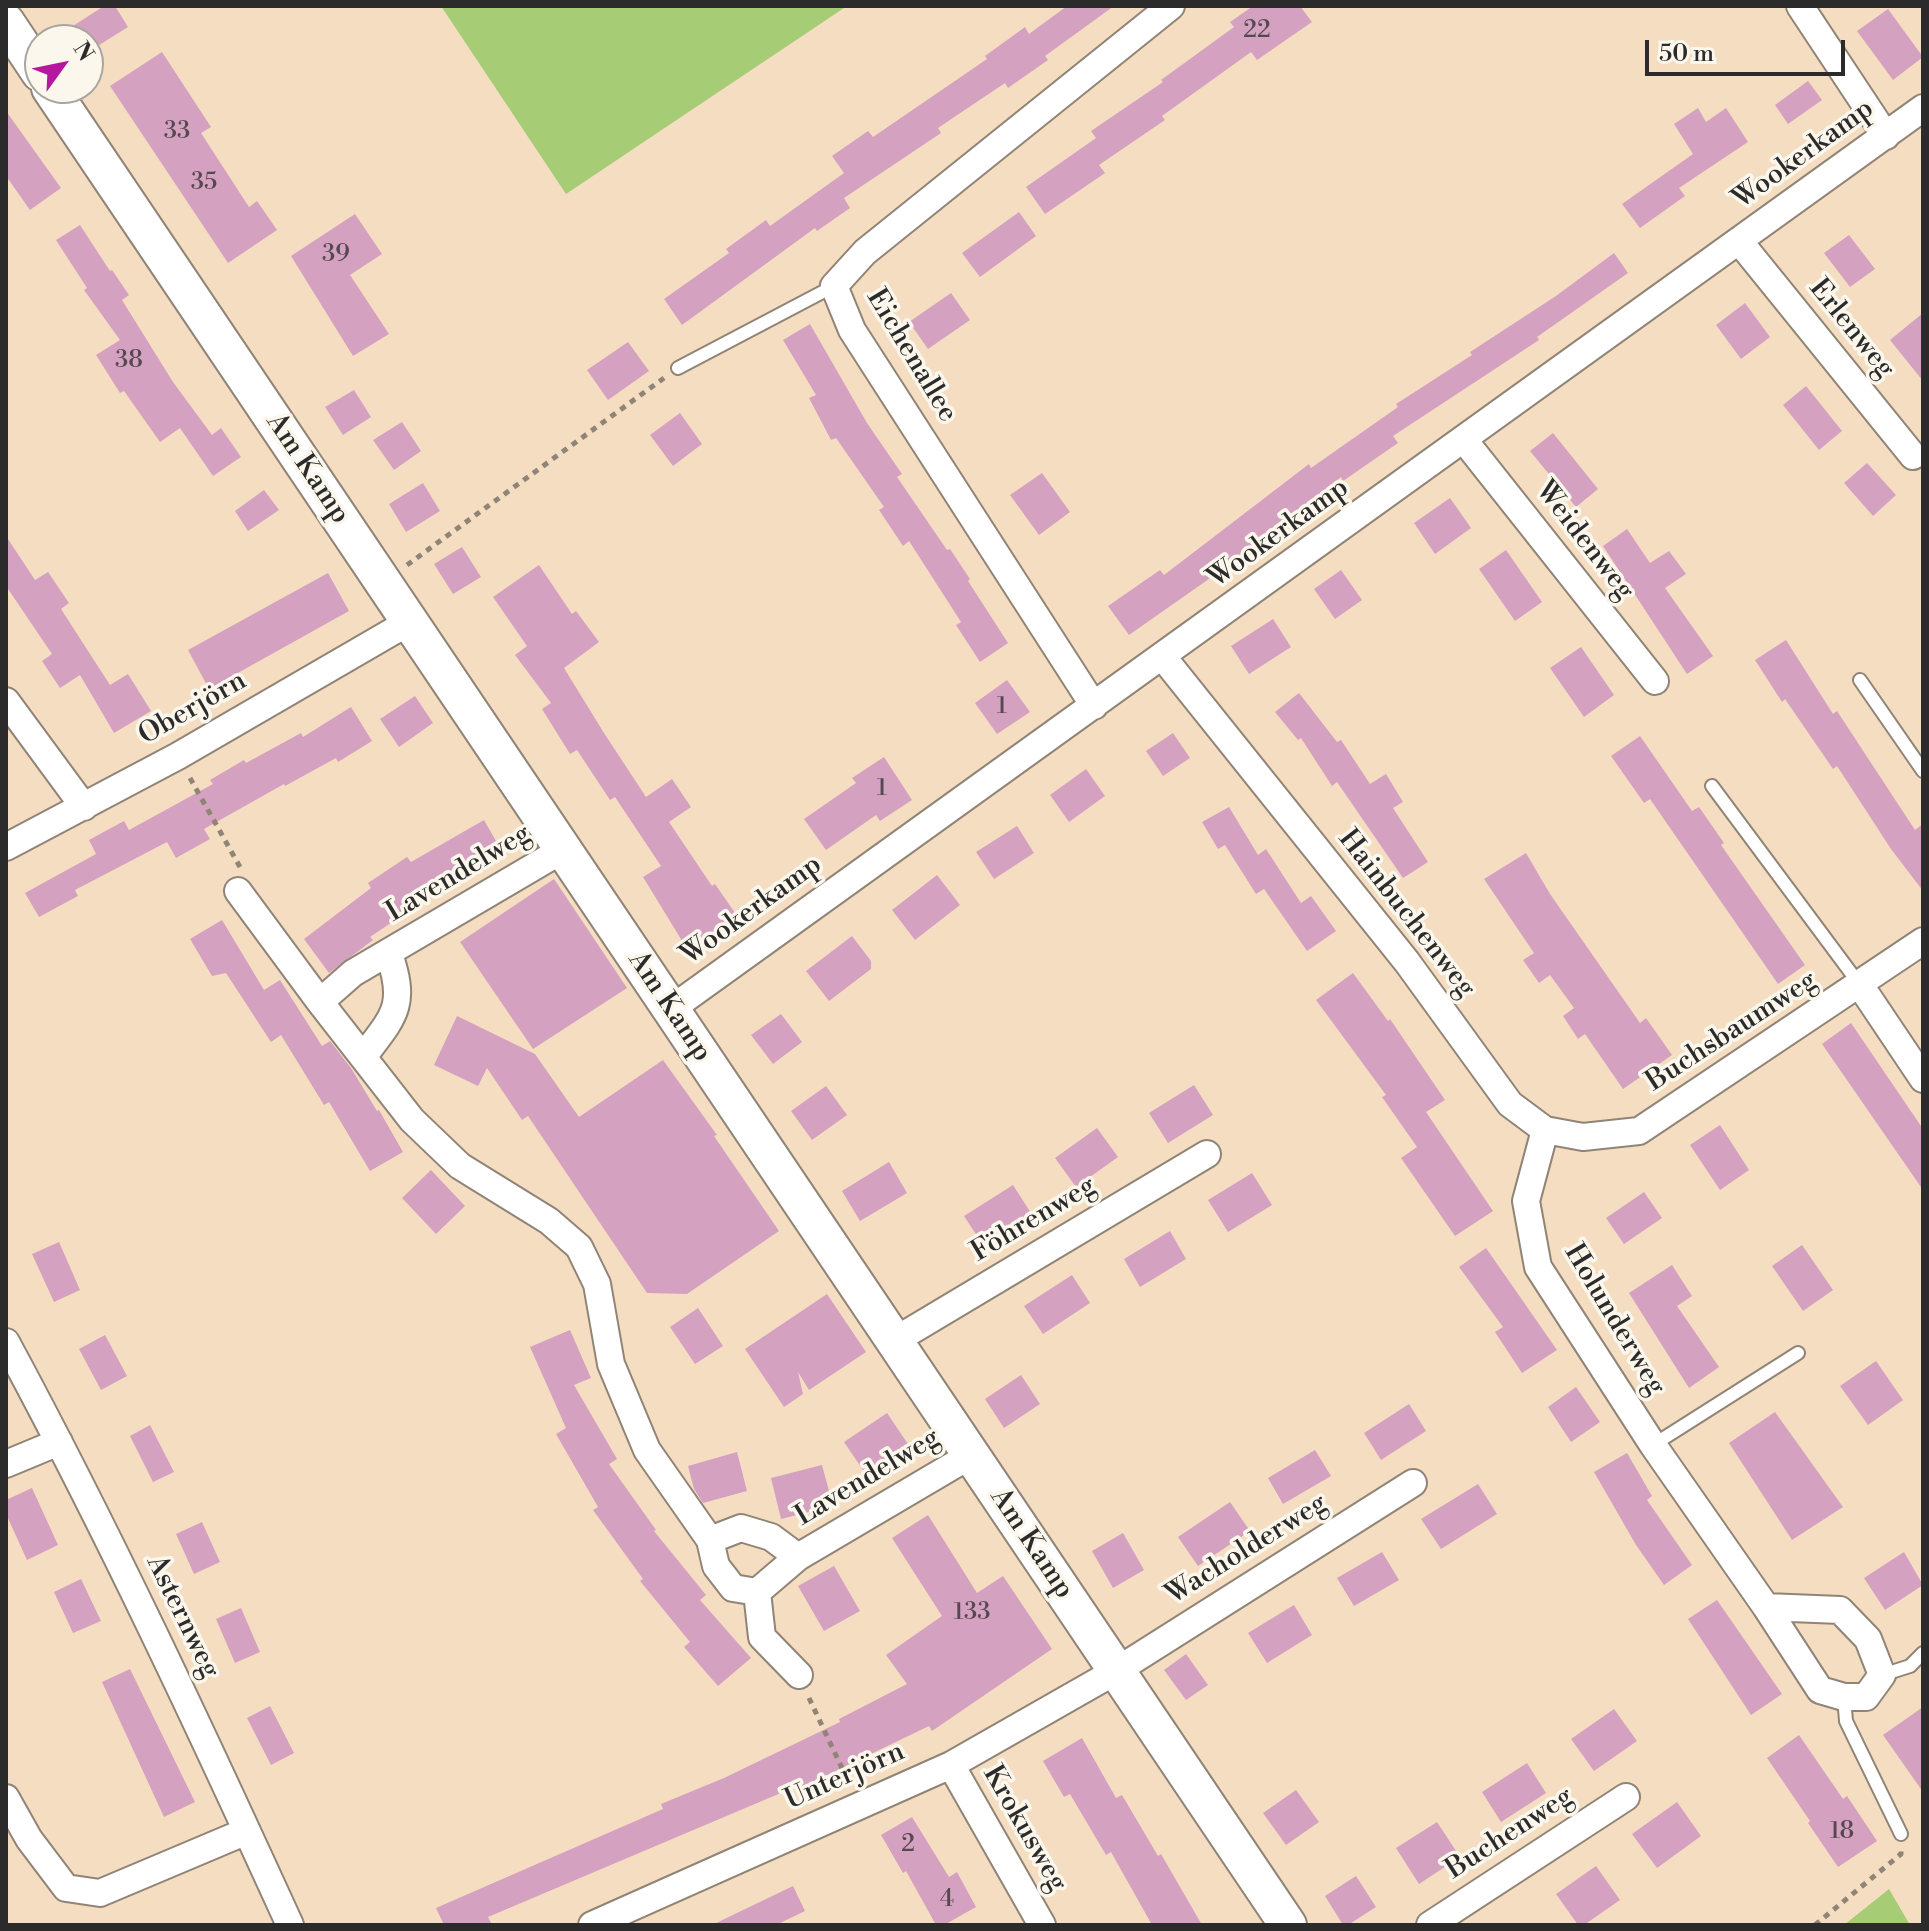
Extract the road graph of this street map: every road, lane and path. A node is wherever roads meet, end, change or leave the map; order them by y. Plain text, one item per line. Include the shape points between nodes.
1 (1171, 6) edge
2 (1800, 6) edge
3 (6, 22) edge
4 (24, 49) edge
5 (61, 104) edge
6 (1923, 108) edge
7 (1886, 136) junction
8 (1739, 241) junction
9 (834, 286) junction
10 (678, 368) joint
11 (1464, 440) junction
12 (1913, 456) dead end
13 (383, 582) junction
14 (409, 622) junction
15 (1162, 656) junction
16 (1860, 680) dead end
17 (1655, 681) dead end
18 (6, 701) edge
19 (1094, 706) junction
20 (178, 756) junction
21 (1923, 771) edge
22 (1712, 786) dead end
23 (84, 807) junction
24 (6, 847) edge
25 (564, 849) junction
26 (238, 891) joint
27 (1923, 941) edge
28 (389, 954) junction
29 (1860, 985) junction
30 (320, 1002) junction
31 (671, 1009) junction
32 (363, 1057) junction
33 (1923, 1079) edge
34 (1545, 1130) junction
35 (1639, 1131) joint
36 (1207, 1154) dead end
37 (894, 1341) junction
38 (6, 1342) edge
39 (1798, 1353) dead end
40 (59, 1442) junction
41 (1653, 1445) junction
42 (971, 1455) junction
43 (6, 1464) edge
44 (1413, 1483) dead end
45 (710, 1540) junction
46 (798, 1557) junction
47 (757, 1592) junction
48 (1766, 1607) junction
49 (1923, 1653) edge
50 (1116, 1671) junction
51 (799, 1675) joint
52 (1882, 1675) junction
53 (1844, 1697) junction
54 (951, 1765) junction
55 (1626, 1797) dead end
56 (6, 1798) edge
57 (859, 1805) junction
58 (247, 1831) junction
59 (1901, 1834) joint
60 (290, 1925) edge
61 (592, 1925) edge
62 (1042, 1925) edge
63 (1288, 1925) edge
64 (1430, 1925) edge
65 (1815, 1925) edge

1 - 9 street, Eichenallee via 865,252
2 - 7 street
3 - 4 street
5 - 13 street, Am Kamp
6 - 7 street, Wookerkamp
7 - 8 street, Wookerkamp
8 - 11 street, Wookerkamp
8 - 12 street, Erlenweg
9 - 10 lane
9 - 19 street, Eichenallee via 852,330
10 - 13 path
11 - 15 street, Wookerkamp
11 - 17 street, Weidenweg
13 - 14 street, Am Kamp
14 - 20 street, Oberjörn
14 - 25 street, Am Kamp
15 - 19 street, Wookerkamp
15 - 34 street, Hainbuchenweg via 1407,962 1510,1104
16 - 21 lane
18 - 23 street
19 - 31 street, Wookerkamp
20 - 23 street, Oberjörn
20 - 26 path via 245,876 235,886
22 - 29 lane, Buchsbaumweg
23 - 24 street, Oberjörn
25 - 28 street, Lavendelweg
25 - 31 street, Am Kamp
26 - 30 street
27 - 29 street, Buchsbaumweg
28 - 30 street, Lavendelweg via 353,973
28 - 32 street, Lavendelweg via 397,977 397,1004
29 - 33 street
29 - 35 street, Buchsbaumweg
30 - 32 street
31 - 37 street, Am Kamp
32 - 45 street via 412,1120 460,1166 549,1221 579,1247 597,1284 611,1364 647,1450
34 - 35 street, Hainbuchenweg via 1583,1137
34 - 41 street, Holunderweg via 1526,1201 1538,1267
36 - 37 street, Föhrenweg
37 - 42 street, Am Kamp
38 - 40 street, Asternweg
39 - 41 lane, Holunderweg
40 - 43 street
40 - 58 street, Asternweg
41 - 48 street, Holunderweg
42 - 46 street, Lavendelweg
42 - 50 street, Am Kamp
44 - 50 street, Wacholderweg
45 - 46 street, Lavendelweg via 741,1528 771,1537
45 - 47 street via 716,1566 733,1588
46 - 47 street, Lavendelweg
47 - 51 street via 762,1637
48 - 52 street via 1840,1610 1868,1639
48 - 53 street, Holunderweg via 1820,1690
49 - 52 lane via 1910,1666
50 - 54 street, Unterjörn
50 - 63 street, Am Kamp
51 - 57 path
52 - 53 street via 1866,1697
53 - 59 lane via 1846,1721
54 - 57 street, Unterjörn
54 - 62 street, Krokusweg
55 - 64 street, Buchenweg
56 - 58 street via 66,1888 100,1893
57 - 61 street, Unterjörn
58 - 60 street, Asternweg
59 - 65 path via 1901,1854

